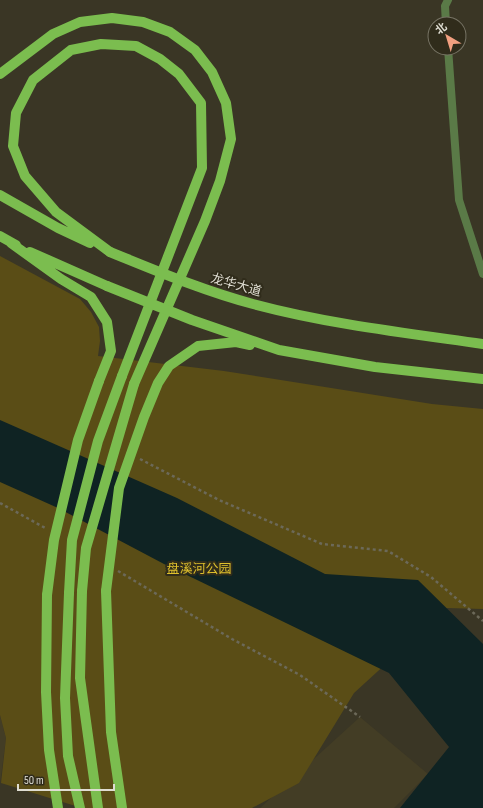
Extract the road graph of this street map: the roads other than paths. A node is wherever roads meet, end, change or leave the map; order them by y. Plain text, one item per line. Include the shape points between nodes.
1 (448, 0) edge
2 (446, 16) edge
3 (449, 56) edge
4 (0, 74) edge
5 (0, 194) edge
6 (0, 236) edge
7 (11, 243) junction
8 (110, 252) junction
9 (483, 274) edge
10 (483, 344) edge
11 (279, 350) junction
12 (483, 380) edge
13 (58, 808) edge
14 (80, 808) edge
15 (98, 808) edge
16 (122, 808) edge

1 - 2 street via 445,6
3 - 9 street via 459,200
4 - 15 main road, bridge via 53,34 80,22 112,18 143,22 170,32 195,50 212,72 226,104 231,139 220,181 134,384 86,548 80,678
5 - 8 main road, 龙华大道 via 58,228
6 - 7 main road
7 - 11 main road, bridge via 192,320
7 - 13 main road, bridge via 91,297 107,322 111,351 78,440 54,540 47,595 46,692 49,743
8 - 10 main road, 龙华大道, bridge via 196,286 253,304 354,326
8 - 14 main road, bridge via 56,212 25,176 13,146 16,113 33,80 71,50 101,44 136,46 160,59 179,74 200,104 202,168 98,441 72,540 65,698 68,756
11 - 12 main road, bridge via 375,367
11 - 16 main road, bridge via 236,342 198,346 169,366 158,383 144,417 119,488 106,591 111,732

